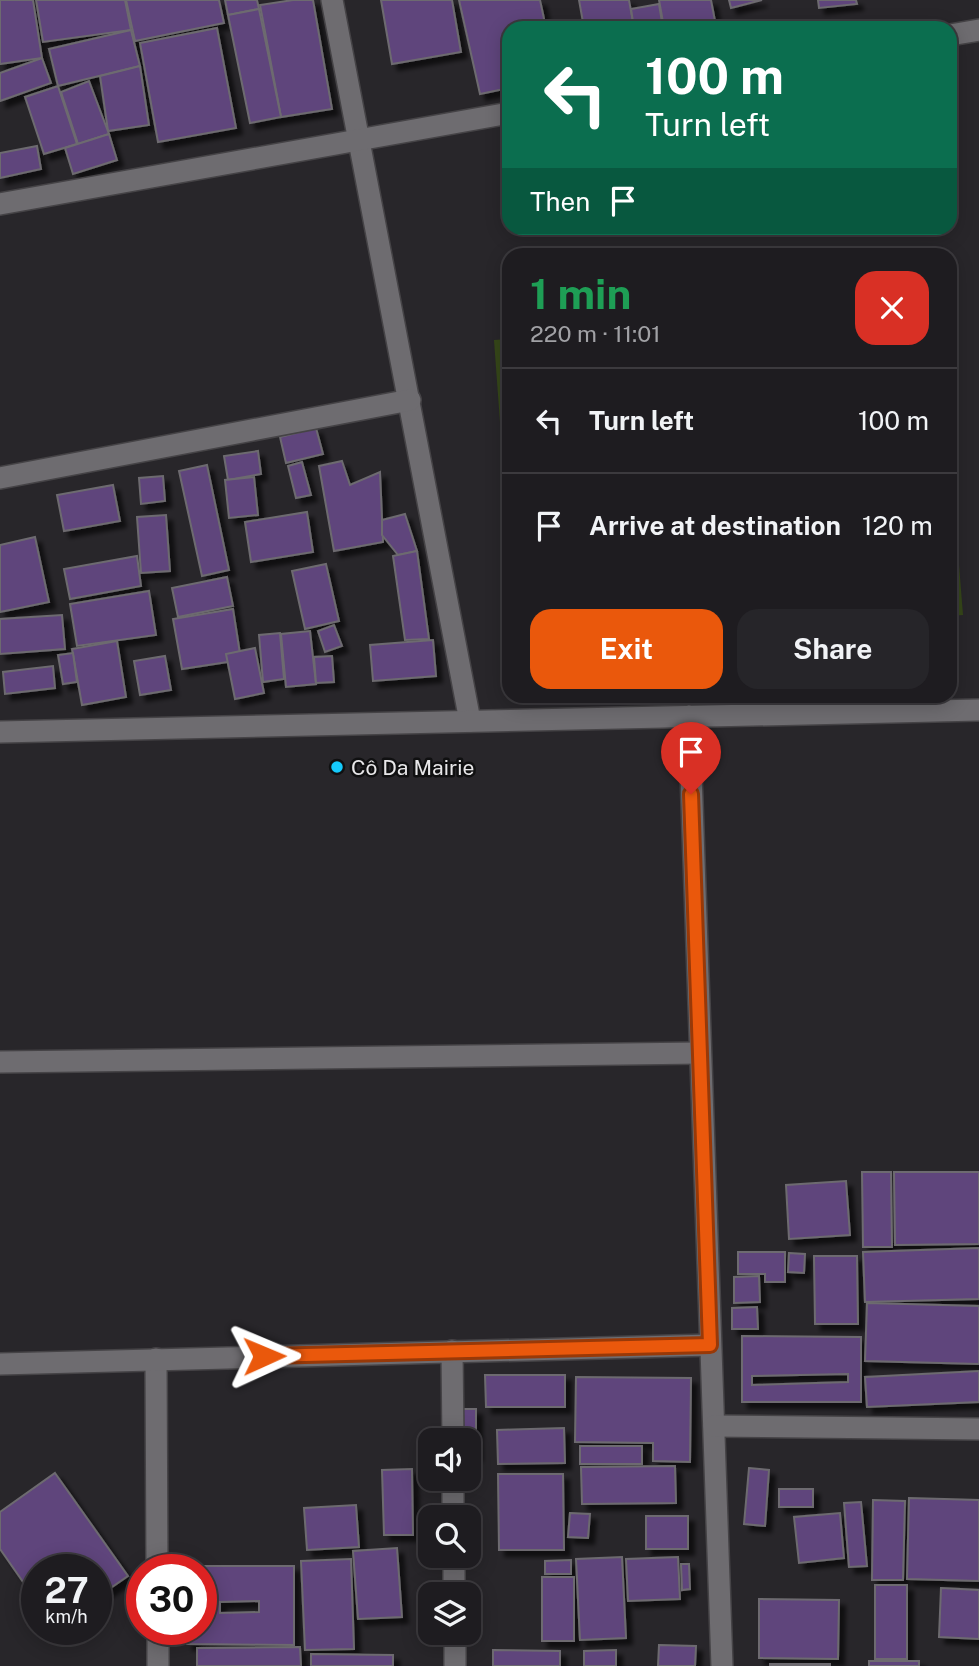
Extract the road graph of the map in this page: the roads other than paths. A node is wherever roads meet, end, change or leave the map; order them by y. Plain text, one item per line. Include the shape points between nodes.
1 (332, 0) edge
2 (979, 30) edge
3 (957, 34) edge
4 (502, 114) edge
5 (359, 140) junction
6 (0, 204) edge
7 (410, 400) junction
8 (0, 478) edge
9 (979, 710) edge
10 (689, 716) junction
11 (470, 721) junction
12 (0, 732) edge
13 (700, 1054) junction
14 (0, 1062) edge
15 (710, 1345) junction
16 (452, 1351) junction
17 (156, 1359) junction
18 (0, 1364) edge
19 (714, 1426) junction
20 (453, 1428) edge
21 (979, 1429) edge
22 (158, 1554) edge
23 (158, 1645) edge
24 (455, 1645) edge
25 (158, 1666) edge
26 (455, 1666) edge
27 (722, 1666) edge

1 - 5 street
2 - 3 street
4 - 5 street
5 - 6 street
5 - 7 street
7 - 8 street
7 - 11 street
9 - 10 street
10 - 11 street
10 - 13 street
11 - 12 street
13 - 14 street
13 - 15 street
15 - 16 street
15 - 19 street
16 - 17 street
16 - 20 street
17 - 18 street
17 - 22 street
19 - 21 street
19 - 27 street
23 - 25 street
24 - 26 street

